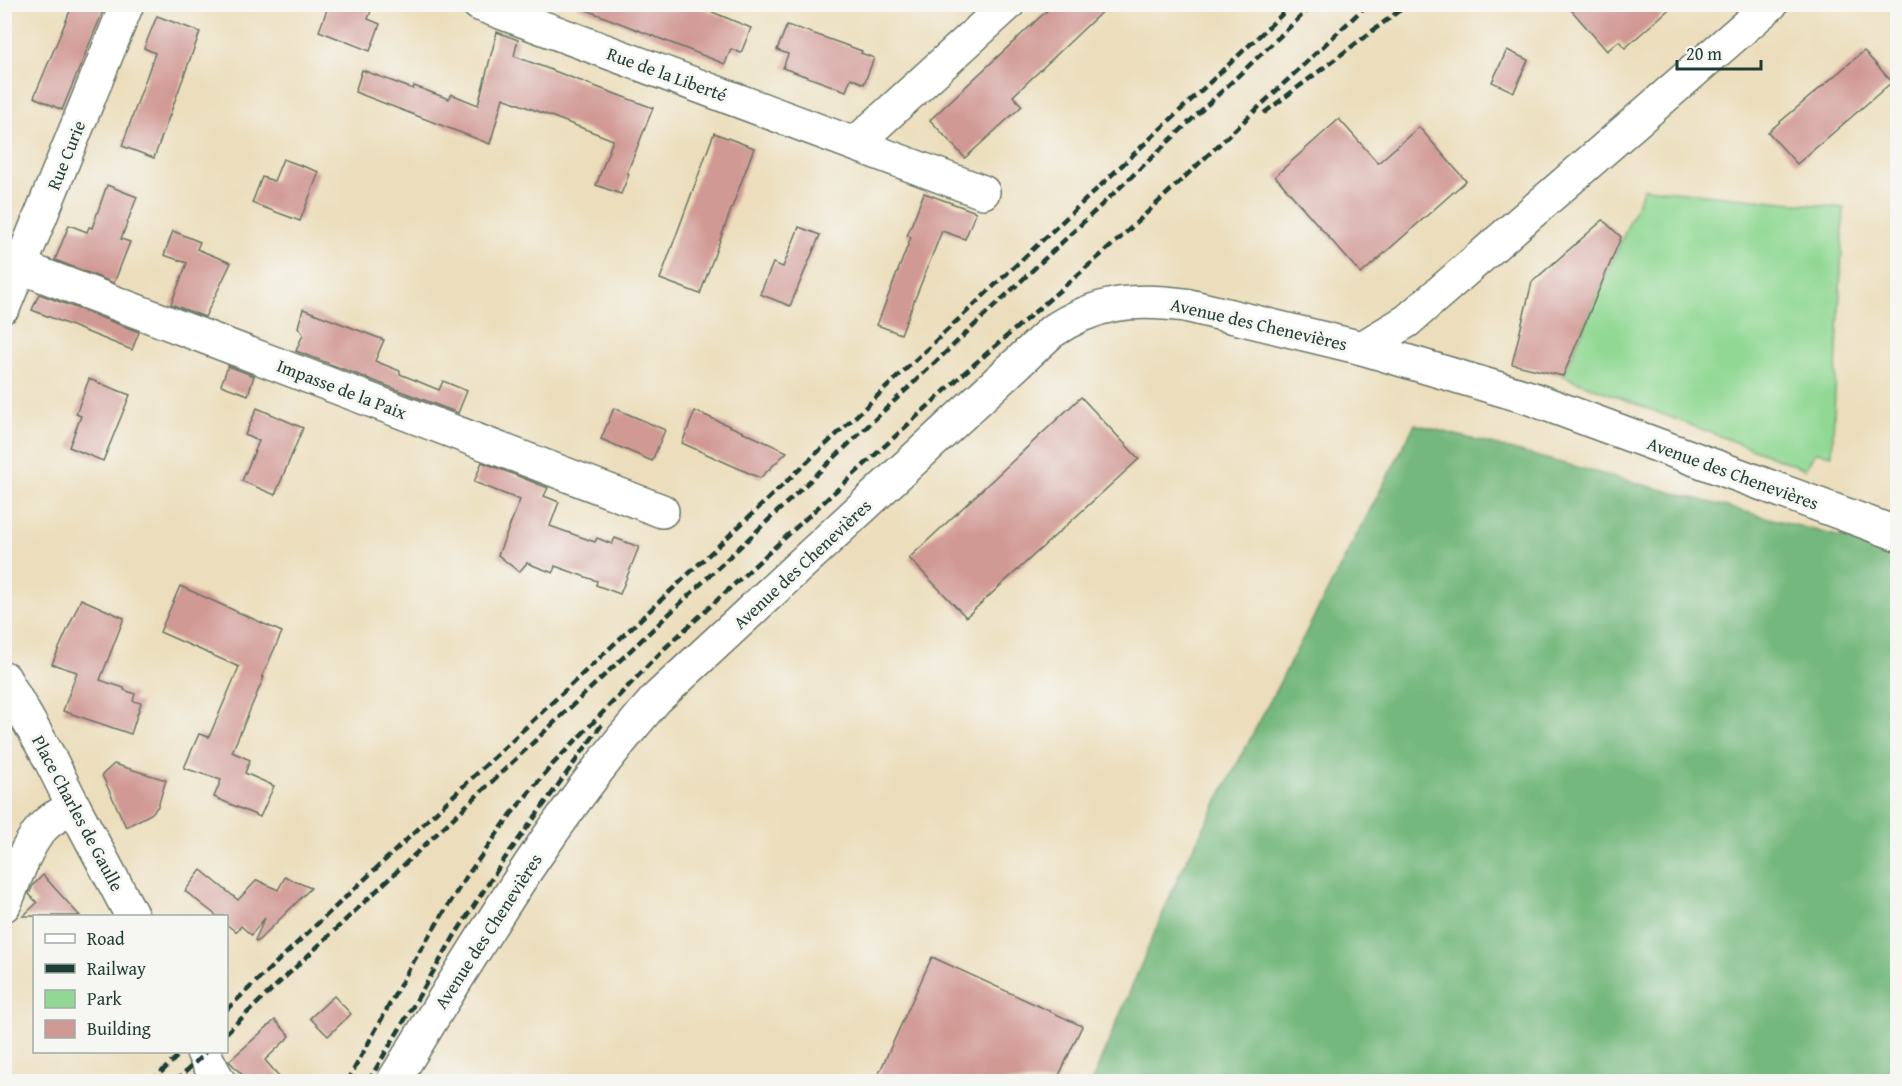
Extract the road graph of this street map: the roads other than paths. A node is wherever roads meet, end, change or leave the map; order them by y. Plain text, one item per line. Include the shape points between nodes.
1 (127, 4) edge
2 (479, 4) edge
3 (1008, 4) edge
4 (1771, 4) edge
5 (855, 144) junction
6 (983, 192) dead end
7 (21, 267) junction
8 (4, 306) edge
9 (1362, 348) junction
10 (662, 511) dead end
11 (1898, 534) edge
12 (4, 678) edge
13 (74, 807) junction
14 (4, 905) edge
15 (131, 915) edge
16 (393, 1082) edge

1 - 7 street, Rue Curie
2 - 5 street, Rue de la Liberté
3 - 5 street
4 - 9 street, Avenue des Chenevières via 1407,321
5 - 6 street, Rue de la Liberté
7 - 8 street, Rue Curie
7 - 10 street, Impasse de la Paix
9 - 11 street, Avenue des Chenevières via 1530,398
9 - 16 street, Avenue des Chenevières via 1157,301 1091,310 1051,332 641,716 502,905
12 - 13 street, Place Charles de Gaulle
13 - 14 street via 46,823 37,834
13 - 15 street, Place Charles de Gaulle

